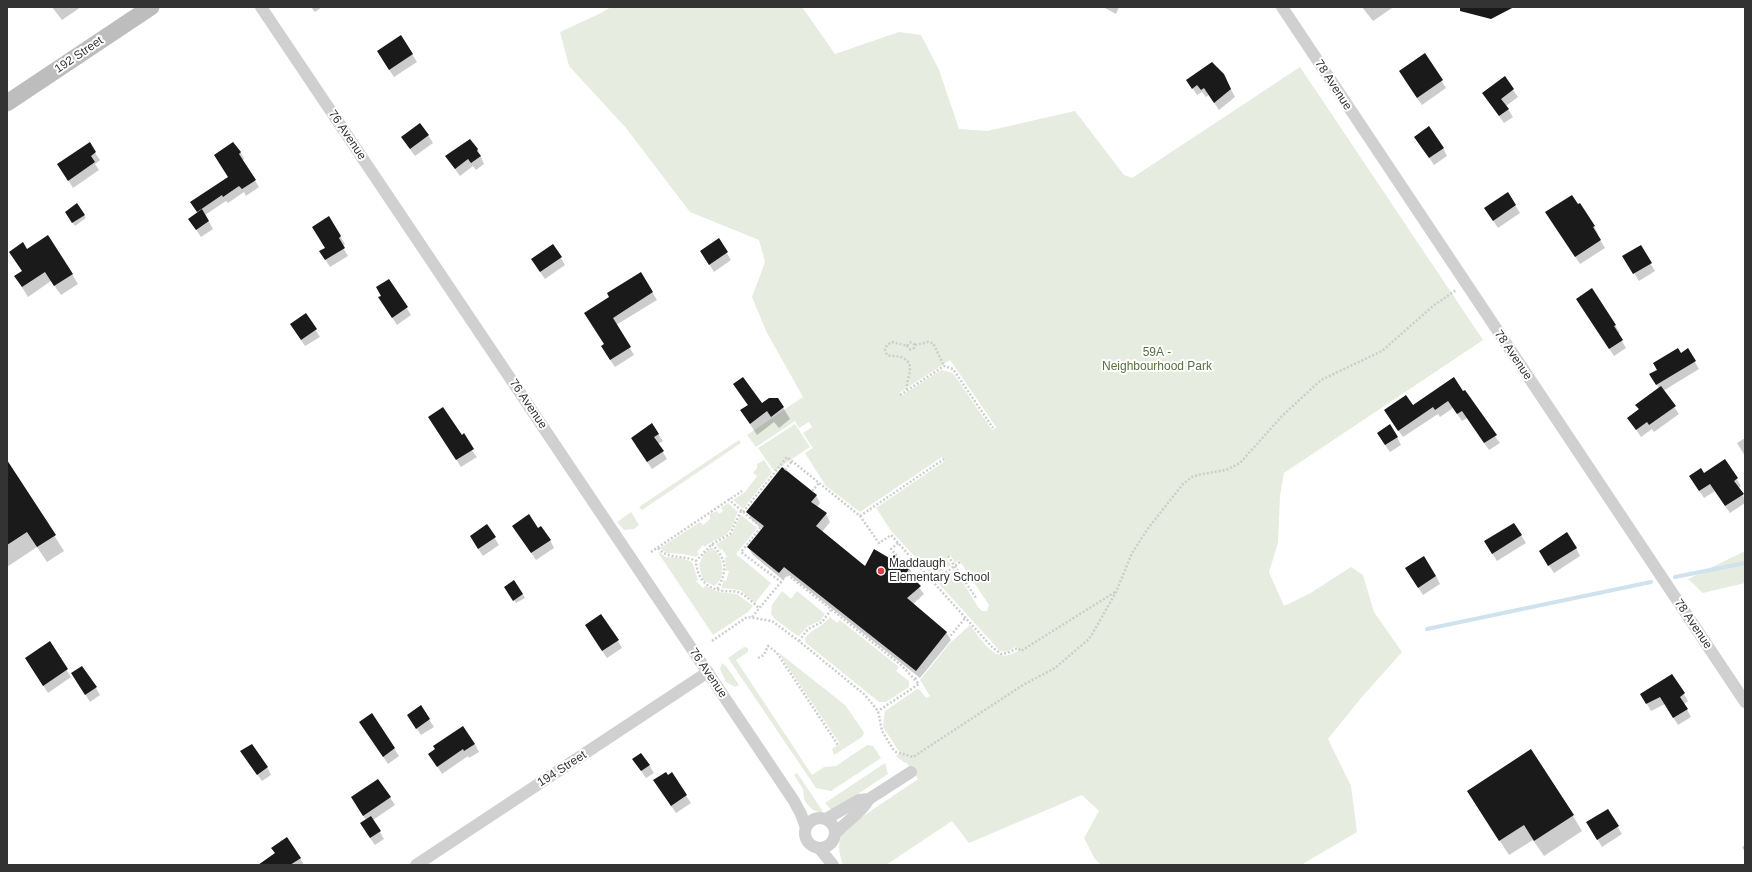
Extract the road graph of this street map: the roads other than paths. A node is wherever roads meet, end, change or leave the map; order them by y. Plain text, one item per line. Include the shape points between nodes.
1 (150, 7) edge
2 (261, 7) edge
3 (1282, 7) edge
4 (7, 103) edge
5 (708, 672) junction
6 (1745, 702) edge
7 (911, 772) dead end
8 (869, 799) junction
9 (826, 819) junction
10 (810, 824) junction
11 (836, 832) junction
12 (825, 847) junction
13 (416, 865) edge
14 (834, 865) edge

1 - 4 main road, 192 Street
2 - 5 street, 76 Avenue
3 - 6 street, 78 Avenue
5 - 10 street, 76 Avenue
5 - 13 street, 194 Street
7 - 8 street
8 - 9 street via 859,800
8 - 11 street via 864,809
9 - 10 street via 822,818
9 - 11 street via 833,824
10 - 12 street via 806,840 812,846
11 - 12 street via 835,837
12 - 14 street

